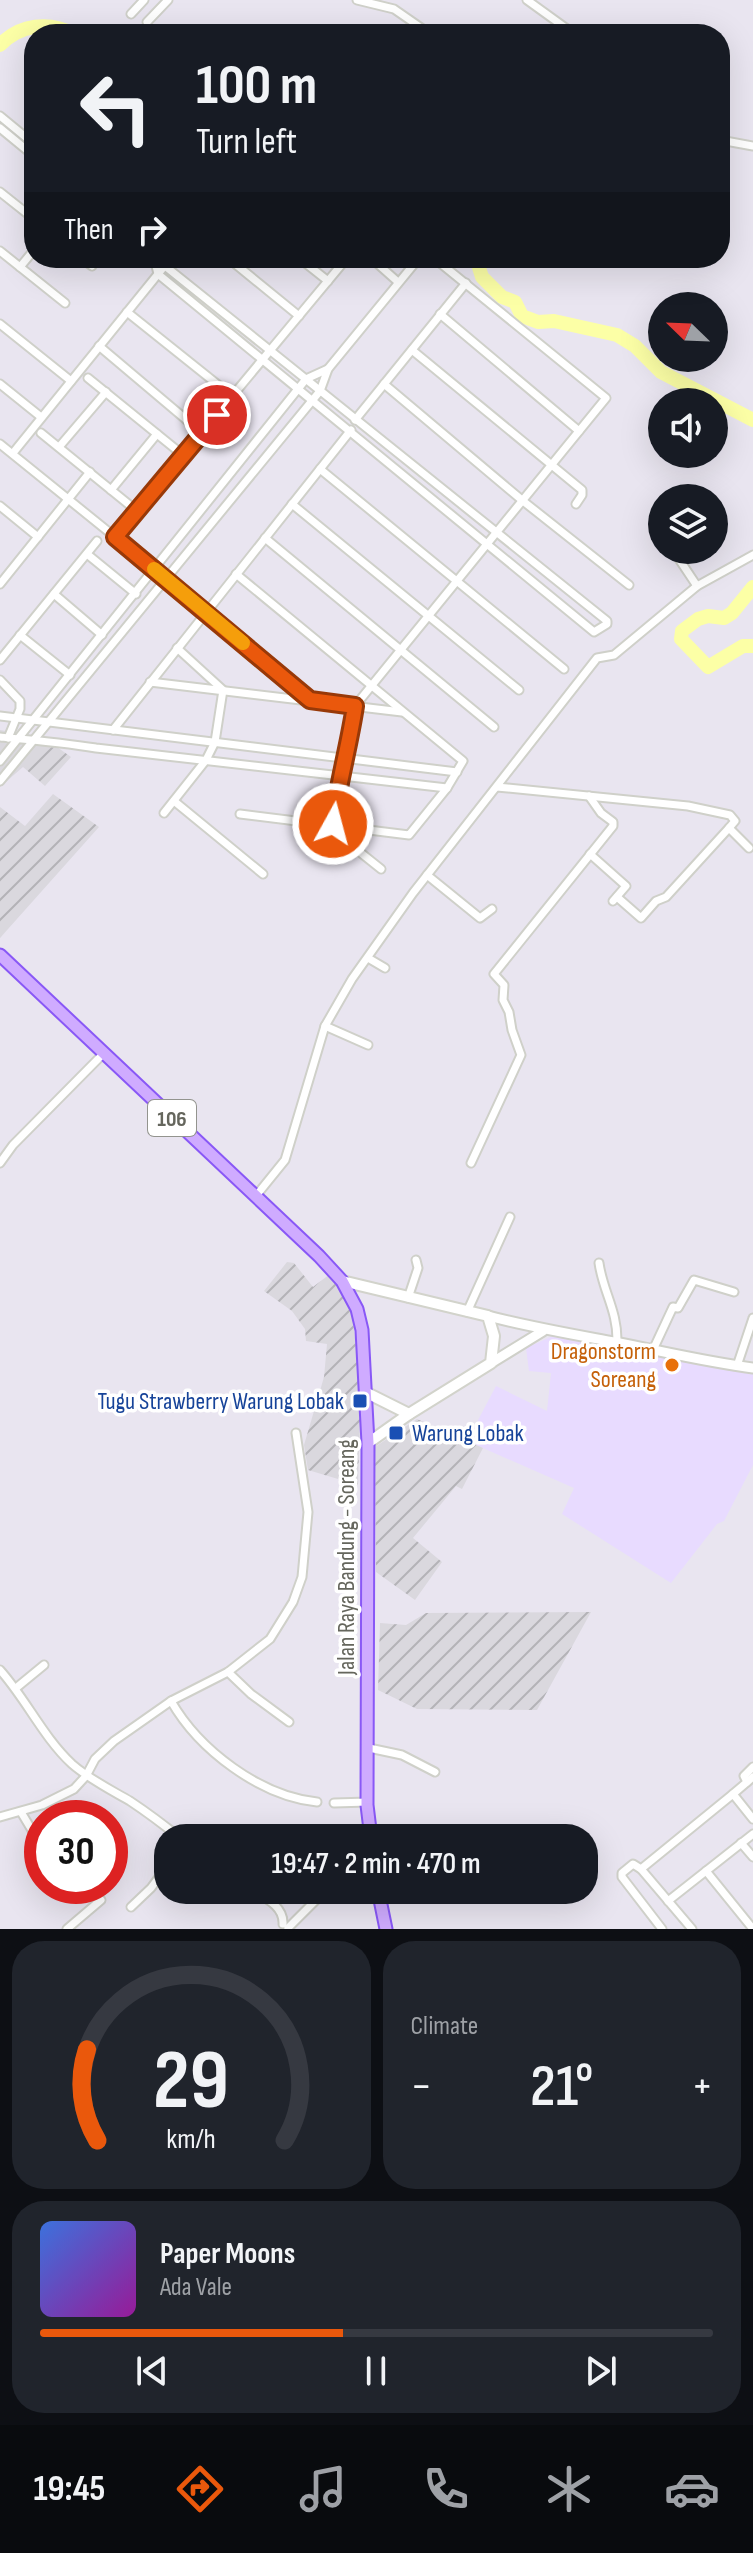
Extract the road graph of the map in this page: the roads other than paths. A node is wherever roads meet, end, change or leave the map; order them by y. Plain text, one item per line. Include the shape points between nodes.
1 (144, 0) edge
2 (168, 0) edge
3 (527, 0) edge
4 (363, 1) edge
5 (131, 14) dead end
6 (147, 22) dead end
7 (416, 24) edge
8 (560, 24) edge
9 (0, 116) edge
10 (0, 128) edge
11 (24, 136) edge
12 (730, 142) edge
13 (753, 146) edge
14 (24, 148) edge
15 (0, 192) edge
16 (24, 211) edge
17 (0, 251) edge
18 (24, 262) edge
19 (20, 267) junction
20 (156, 268) edge
21 (161, 268) edge
22 (171, 268) edge
23 (240, 268) edge
24 (312, 268) edge
25 (339, 268) edge
26 (382, 268) edge
27 (410, 268) edge
28 (447, 268) edge
29 (158, 274) junction
30 (328, 281) junction
31 (398, 282) junction
32 (466, 283) junction
33 (65, 303) dead end
34 (127, 312) junction
35 (440, 314) junction
36 (299, 316) junction
37 (0, 324) edge
38 (99, 346) junction
39 (270, 350) junction
40 (412, 350) junction
41 (263, 358) junction
42 (328, 369) junction
43 (88, 378) dead end
44 (306, 379) junction
45 (71, 381) junction
46 (384, 384) junction
47 (1, 388) edge
48 (300, 388) junction
49 (320, 391) junction
50 (106, 392) junction
51 (232, 396) junction
52 (313, 399) junction
53 (289, 401) junction
54 (303, 412) junction
55 (41, 417) junction
56 (355, 420) junction
57 (351, 430) junction
58 (579, 431) junction
59 (41, 433) dead end
60 (202, 433) junction
61 (157, 434) junction
62 (0, 444) edge
63 (59, 447) junction
64 (178, 451) dead end
65 (13, 453) junction
66 (552, 464) junction
67 (320, 469) junction
68 (90, 472) junction
69 (111, 490) junction
70 (70, 498) junction
71 (523, 501) junction
72 (292, 504) junction
73 (576, 504) dead end
74 (0, 506) edge
75 (132, 507) dead end
76 (497, 534) junction
77 (38, 537) junction
78 (115, 537) junction
79 (265, 538) junction
80 (97, 541) dead end
81 (489, 544) junction
82 (87, 554) junction
83 (753, 555) edge
84 (682, 564) edge
85 (0, 568) edge
86 (156, 570) junction
87 (8, 574) junction
88 (236, 574) junction
89 (165, 577) junction
90 (458, 583) junction
91 (0, 584) edge
92 (629, 585) dead end
93 (697, 586) junction
94 (54, 594) junction
95 (136, 594) junction
96 (206, 611) junction
97 (429, 616) junction
98 (20, 635) junction
99 (102, 635) junction
100 (177, 648) junction
101 (401, 650) junction
102 (0, 660) edge
103 (564, 669) dead end
104 (70, 675) junction
105 (0, 680) edge
106 (150, 682) junction
107 (372, 684) junction
108 (223, 690) junction
109 (519, 690) dead end
110 (310, 700) junction
111 (355, 706) junction
112 (404, 712) junction
113 (0, 716) edge
114 (17, 717) junction
115 (33, 719) junction
116 (48, 721) junction
117 (494, 727) dead end
118 (113, 730) junction
119 (4, 737) edge
120 (18, 738) junction
121 (33, 740) junction
122 (215, 742) junction
123 (347, 758) junction
124 (206, 760) junction
125 (0, 761) edge
126 (457, 772) junction
127 (339, 776) junction
128 (0, 781) edge
129 (497, 787) junction
130 (447, 788) junction
131 (589, 796) junction
132 (174, 801) junction
133 (164, 813) dead end
134 (240, 814) dead end
135 (333, 824) junction
136 (729, 828) junction
137 (749, 848) dead end
138 (590, 854) junction
139 (381, 869) dead end
140 (263, 874) dead end
141 (427, 875) junction
142 (492, 909) dead end
143 (0, 955) edge
144 (368, 958) junction
145 (385, 968) dead end
146 (325, 1026) junction
147 (368, 1045) dead end
148 (104, 1053) junction
149 (0, 1163) edge
150 (471, 1163) dead end
151 (255, 1197) junction
152 (510, 1217) dead end
153 (416, 1260) dead end
154 (599, 1263) dead end
155 (342, 1281) junction
156 (366, 1287) junction
157 (734, 1292) dead end
158 (408, 1298) junction
159 (353, 1301) junction
160 (467, 1312) junction
161 (488, 1316) junction
162 (753, 1318) edge
163 (543, 1331) junction
164 (617, 1343) junction
165 (652, 1352) junction
166 (491, 1363) junction
167 (737, 1366) junction
168 (753, 1368) edge
169 (365, 1392) junction
170 (409, 1414) junction
171 (296, 1433) dead end
172 (368, 1443) junction
173 (44, 1665) dead end
174 (0, 1670) edge
175 (232, 1676) junction
176 (16, 1688) junction
177 (174, 1707) junction
178 (289, 1722) dead end
179 (369, 1748) junction
180 (753, 1767) edge
181 (435, 1772) dead end
182 (90, 1777) junction
183 (750, 1780) edge
184 (733, 1794) junction
185 (317, 1802) dead end
186 (368, 1802) junction
187 (334, 1803) dead end
188 (23, 1816) joint
189 (0, 1817) edge
190 (753, 1819) edge
191 (162, 1824) edge
192 (370, 1824) edge
193 (753, 1834) edge
194 (741, 1843) junction
195 (753, 1857) edge
196 (641, 1869) junction
197 (706, 1871) junction
198 (154, 1884) edge
199 (668, 1901) junction
200 (96, 1904) edge
201 (273, 1904) edge
202 (311, 1904) edge
203 (381, 1904) edge
204 (131, 1907) dead end
205 (285, 1927) edge
206 (687, 1927) edge
207 (67, 1929) edge
208 (386, 1929) edge
209 (662, 1929) edge
210 (753, 1929) edge

1 - 5 street
2 - 6 street
3 - 8 street
4 - 7 street via 394,9
9 - 11 street
10 - 14 street
12 - 13 street
15 - 16 street
17 - 19 street
18 - 19 street
19 - 33 street
20 - 29 street
21 - 29 street
22 - 39 street
23 - 36 street
24 - 30 street
25 - 30 street
26 - 31 street
27 - 31 street
28 - 32 street
29 - 34 street
29 - 41 street
30 - 36 street
31 - 42 street
32 - 35 street
32 - 58 street via 606,398
34 - 38 street
34 - 51 street
35 - 40 street
35 - 58 street
36 - 39 street
37 - 45 street
38 - 45 street
38 - 60 street
39 - 41 street
39 - 44 street
40 - 46 street
40 - 66 street
41 - 48 street
41 - 51 street
42 - 44 street
42 - 49 street
43 - 50 street
44 - 48 street
44 - 49 street
45 - 55 street
46 - 56 street
46 - 71 street
47 - 55 street
48 - 52 street
48 - 53 street
49 - 52 street
49 - 56 street
50 - 61 street
50 - 63 street
51 - 60 street
52 - 54 street
52 - 57 street
53 - 54 street
53 - 86 street
54 - 89 street
55 - 65 street
56 - 76 street
57 - 67 street
57 - 81 street
58 - 66 street
59 - 63 street
60 - 78 street
61 - 64 street
61 - 69 street
62 - 65 street
63 - 68 street
65 - 70 street
66 - 71 street
66 - 73 street via 582,490
67 - 72 street
67 - 90 street
68 - 69 street
68 - 70 street
69 - 75 street
70 - 77 street
70 - 78 street
71 - 76 street
71 - 92 street
72 - 79 street
72 - 97 street
74 - 77 street
76 - 81 street
76 - 81 street via 607,624 594,632
77 - 87 street
78 - 86 street
79 - 88 street
79 - 101 street
80 - 82 street
81 - 90 street
82 - 94 street
82 - 95 street
83 - 93 street
84 - 93 street
85 - 87 street
86 - 89 street
86 - 95 street
87 - 91 street
88 - 96 street
88 - 107 street
89 - 96 street
89 - 116 street
90 - 97 street
90 - 103 street
93 - 129 street via 614,655 597,658
94 - 98 street
94 - 99 street
95 - 99 street
96 - 100 street
96 - 110 street
97 - 101 street
97 - 109 street
98 - 102 street
98 - 104 street
99 - 104 street
100 - 106 street
100 - 108 street
101 - 107 street
101 - 117 street
104 - 115 street
105 - 114 street via 20,701
106 - 108 street
106 - 118 street
107 - 111 street
107 - 112 street
108 - 110 street
108 - 122 street
110 - 111 street
111 - 112 street
111 - 123 street
112 - 126 street via 462,759
113 - 114 street
114 - 115 street
114 - 119 street
115 - 116 street
115 - 120 street
116 - 118 street
116 - 121 street
118 - 122 street
119 - 120 street
120 - 121 street
120 - 125 street
121 - 124 street
121 - 128 street
122 - 123 street
122 - 124 street
123 - 126 street
123 - 127 street
124 - 127 street
124 - 132 street
126 - 130 street
127 - 130 street
127 - 135 street
129 - 131 street
129 - 141 street
130 - 135 street via 409,835
131 - 136 street via 727,814 735,821
131 - 138 street via 613,824
132 - 133 street
132 - 140 street
134 - 135 street
135 - 139 street
136 - 137 street
136 - 138 street via 641,918 615,899 626,886
138 - 150 street via 494,974 504,985 503,1000 521,1055
141 - 142 street via 478,916
141 - 144 street
143 - 148 main road, 106
144 - 145 street
144 - 146 street
146 - 147 street
146 - 151 street via 291,1145 280,1168
148 - 149 street
148 - 151 main road, 106
151 - 155 main road, 106
152 - 160 street
153 - 158 street
154 - 164 street via 616,1316
155 - 156 main road
155 - 159 main road, Jalan Raya Bandung - Soreang / 106
156 - 158 main road
156 - 159 main road
157 - 165 street via 694,1280 678,1308 673,1307
158 - 160 main road
159 - 169 main road, Jalan Raya Bandung - Soreang / 106 via 362,1330
160 - 161 main road
161 - 163 street
161 - 166 main road via 494,1336
162 - 167 street
163 - 164 street
163 - 166 street
164 - 165 street
165 - 167 street
166 - 170 main road
167 - 168 street
169 - 170 main road
169 - 172 main road, Jalan Raya Bandung - Soreang / 106
170 - 172 main road
171 - 175 street via 308,1512 299,1590 265,1645
172 - 179 main road, Jalan Raya Bandung - Soreang / 106
173 - 176 street
174 - 176 street
175 - 177 street
175 - 178 street
176 - 182 street via 57,1748
177 - 182 street via 104,1749
177 - 185 street via 234,1769 291,1796
179 - 181 street via 402,1755
179 - 186 main road, Jalan Raya Bandung - Soreang / 106
180 - 183 street via 744,1776
182 - 188 street
182 - 191 street
183 - 184 street
184 - 190 street
184 - 196 street
186 - 187 street
186 - 192 main road, Jalan Raya Bandung - Soreang / 106
188 - 189 street
193 - 194 street
194 - 195 street
194 - 197 street
196 - 199 street
196 - 209 street via 633,1864 622,1877
197 - 199 street
197 - 210 street
198 - 204 street
199 - 206 street
200 - 207 street
201 - 205 street
202 - 205 street
203 - 208 main road

